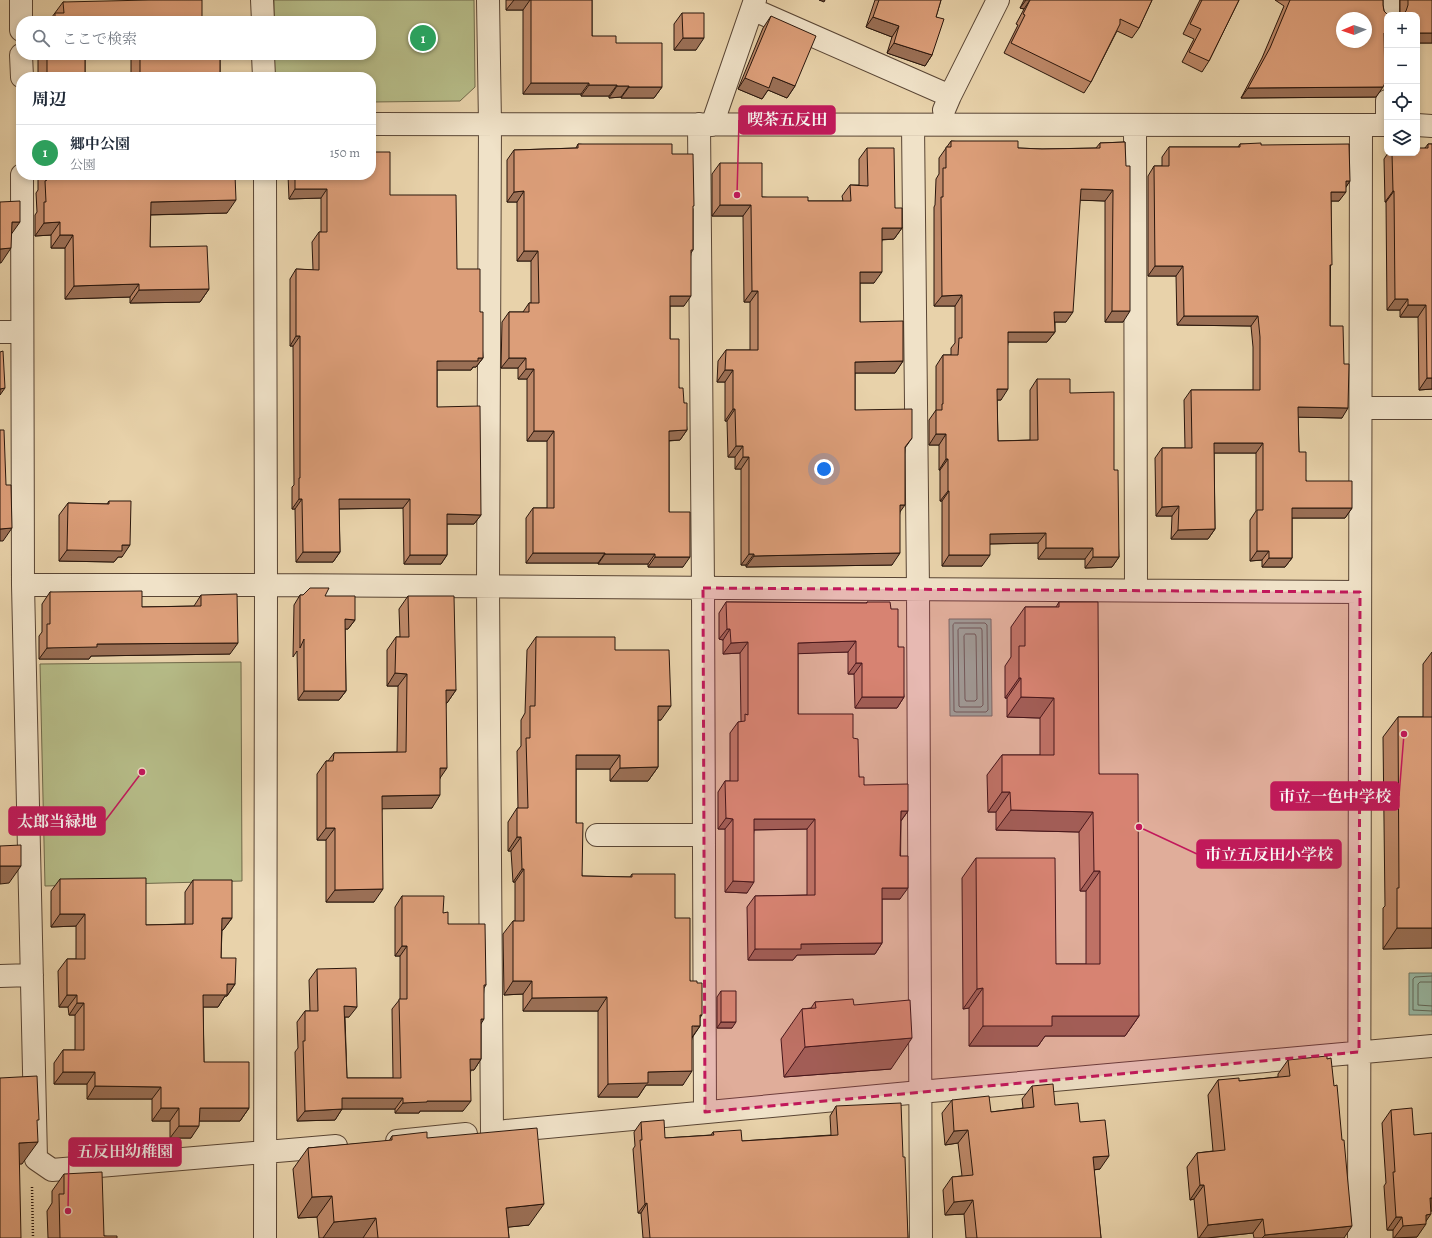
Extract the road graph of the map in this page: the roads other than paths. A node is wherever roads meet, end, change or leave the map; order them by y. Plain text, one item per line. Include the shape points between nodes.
1 (21, 0) edge
2 (262, 0) edge
3 (488, 0) edge
4 (998, 0) edge
5 (1388, 0) edge
6 (753, 4) edge
7 (1388, 12) edge
8 (21, 16) edge
9 (263, 16) edge
10 (21, 60) edge
11 (263, 60) edge
12 (22, 72) edge
13 (264, 72) edge
14 (950, 96) junction
15 (376, 124) edge
16 (490, 124) junction
17 (706, 124) junction
18 (912, 125) junction
19 (939, 125) junction
20 (1135, 125) junction
21 (1384, 125) edge
22 (1361, 126) junction
23 (1420, 126) edge
24 (1432, 126) edge
25 (22, 180) edge
26 (265, 180) edge
27 (0, 332) edge
28 (22, 332) junction
29 (1361, 408) junction
30 (1432, 408) edge
31 (23, 585) junction
32 (266, 585) junction
33 (488, 586) junction
34 (703, 588) junction
35 (918, 589) junction
36 (1136, 590) junction
37 (1360, 592) junction
38 (597, 835) dead end
39 (704, 835) junction
40 (32, 975) junction
41 (0, 976) edge
42 (1432, 1046) edge
43 (1359, 1052) junction
44 (920, 1092) junction
45 (705, 1112) junction
46 (492, 1132) junction
47 (266, 1153) junction
48 (265, 1238) edge
49 (921, 1238) edge
50 (1360, 1238) edge

1 - 8 street
2 - 9 street
3 - 16 street
4 - 14 street
5 - 7 street
6 - 14 street
6 - 17 street
10 - 12 street
11 - 13 street
14 - 19 street
15 - 16 street
16 - 17 street
16 - 33 street
17 - 18 street
17 - 34 street
18 - 19 street
18 - 35 street
19 - 20 street
20 - 22 street
20 - 36 street
21 - 22 street
22 - 29 street
23 - 24 street
25 - 28 street
26 - 32 street
27 - 28 street
28 - 31 street
29 - 30 street
29 - 37 street
31 - 32 street
31 - 40 street
32 - 33 street
32 - 47 street
33 - 34 street
33 - 46 street
34 - 35 street
34 - 39 street
35 - 36 street
35 - 44 street
36 - 37 street
37 - 43 street
38 - 39 street
39 - 45 street
40 - 41 street
40 - 47 street via 36,1159 52,1170
42 - 43 street
43 - 44 street
43 - 50 street
44 - 45 street
44 - 49 street
45 - 46 street
46 - 47 street
47 - 48 street

